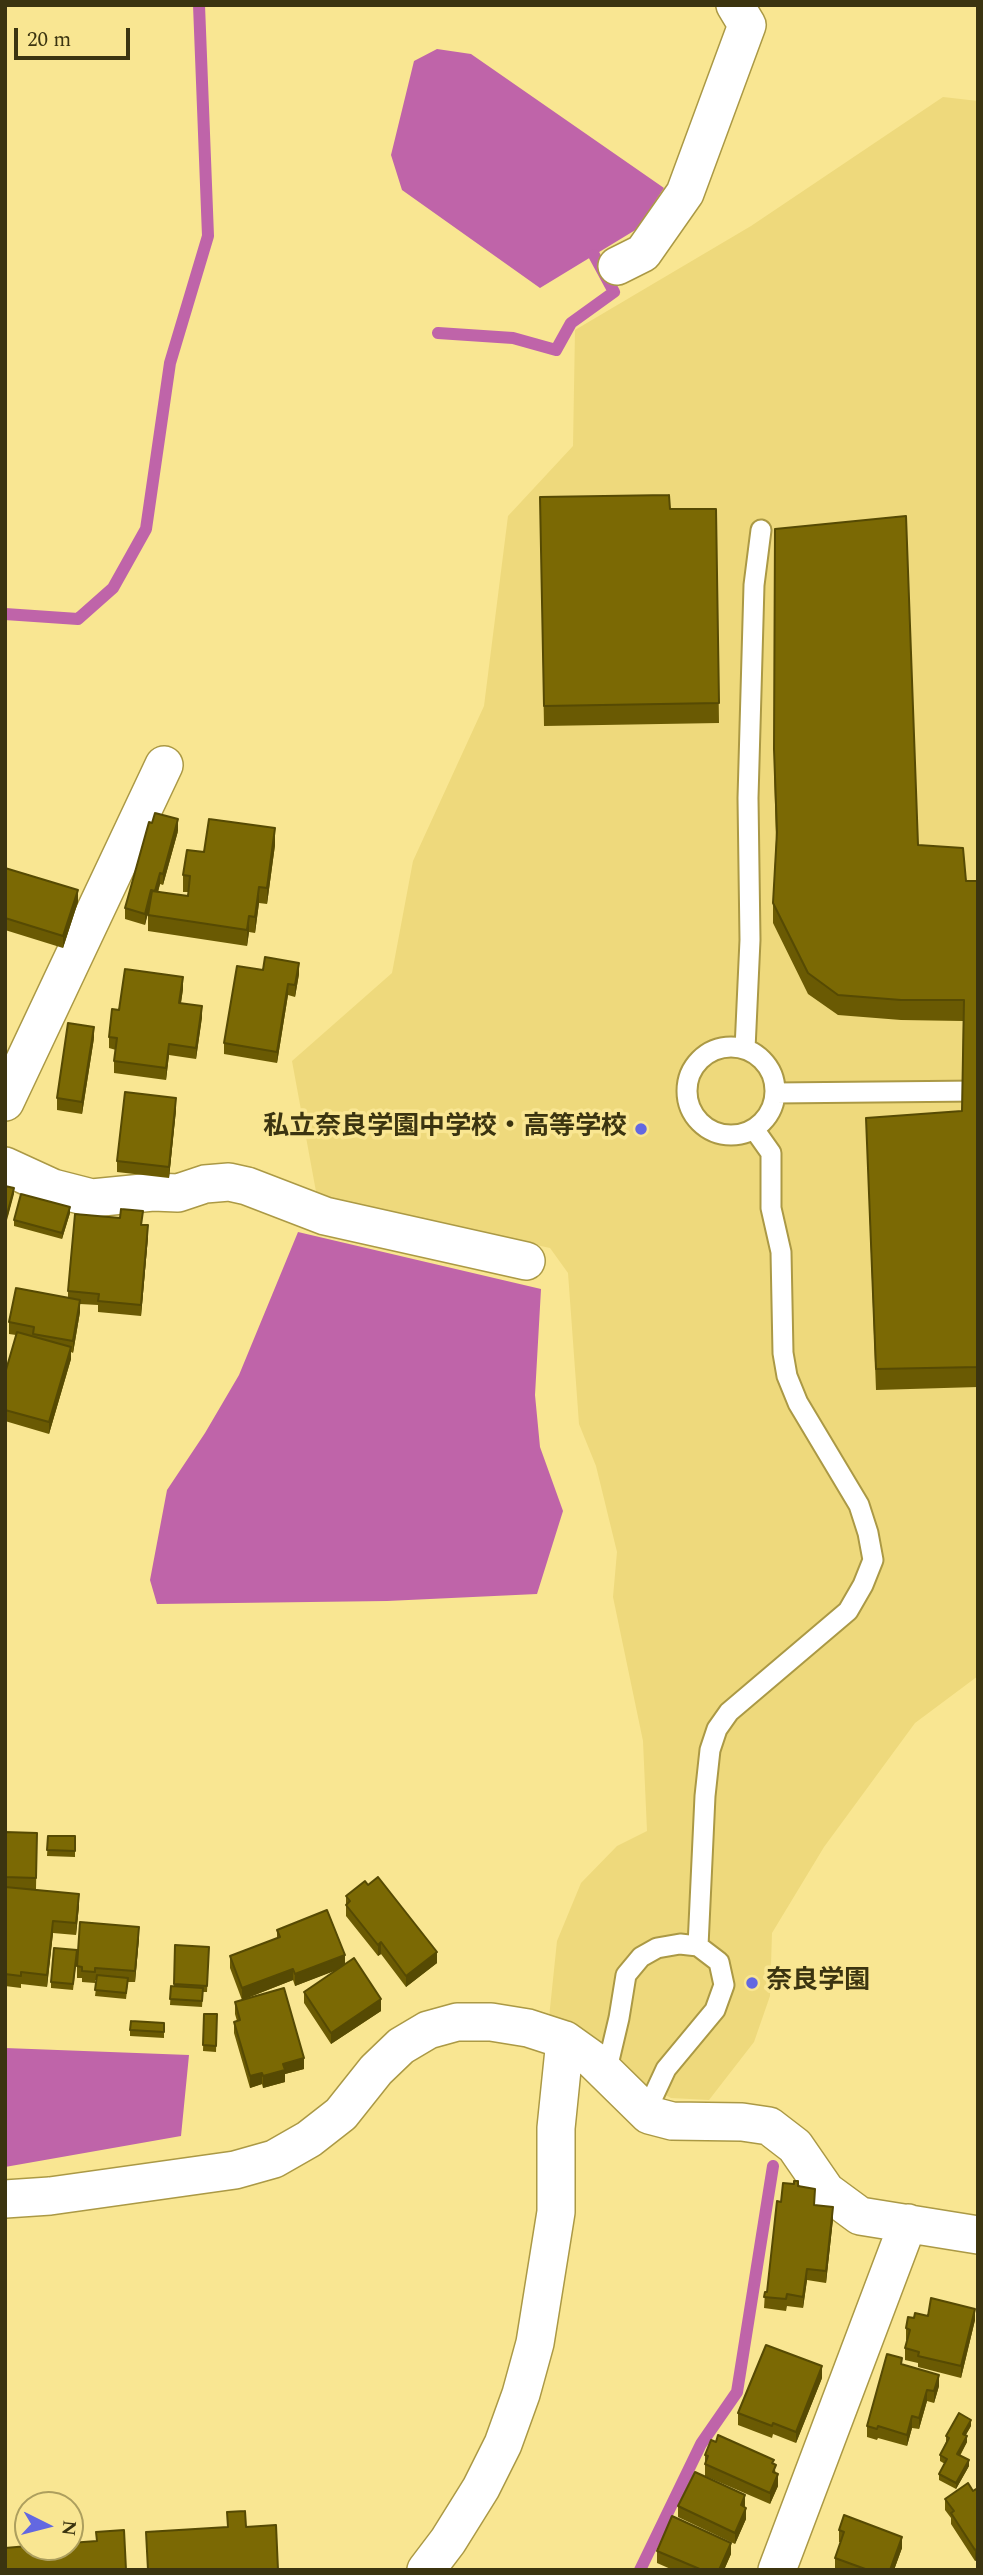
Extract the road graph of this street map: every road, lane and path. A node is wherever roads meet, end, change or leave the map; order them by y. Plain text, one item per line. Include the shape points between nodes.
1 (734, 5) edge
2 (617, 266) dead end
3 (761, 530) dead end
4 (164, 765) dead end
5 (745, 1049) junction
6 (978, 1091) edge
7 (775, 1093) junction
8 (5, 1102) edge
9 (754, 1129) junction
10 (5, 1166) edge
11 (526, 1261) dead end
12 (698, 1946) junction
13 (565, 2040) junction
14 (606, 2073) junction
15 (649, 2115) junction
16 (5, 2199) edge
17 (908, 2223) junction
18 (978, 2235) edge
19 (426, 2570) edge
20 (777, 2570) edge

1 - 2 street via 747,25 685,193 643,253
3 - 5 lane via 748,798 750,940
4 - 8 street
5 - 7 lane via 767,1066
5 - 9 lane via 718,1049 706,1056 689,1078 688,1092 698,1120 710,1130 739,1135
6 - 7 lane
7 - 9 lane via 773,1107
9 - 12 lane via 771,1153 771,1208 781,1252 787,1376 798,1403 859,1505 873,1560 848,1611 729,1712 717,1729 705,1796
10 - 11 street via 53,1188 92,1198 178,1193 229,1182 326,1216
12 - 14 lane via 657,1948 641,1957 626,1975
12 - 15 lane via 719,1962 724,1985 715,2010 666,2069
13 - 14 street
13 - 16 street via 491,2022 457,2022 428,2030 401,2046 376,2070 341,2114 274,2159 236,2169
13 - 19 street via 556,2128 556,2212 535,2343 503,2444 481,2488
14 - 15 street
15 - 17 street via 672,2121 769,2126 795,2146 826,2191 860,2216
17 - 18 street
17 - 20 street

